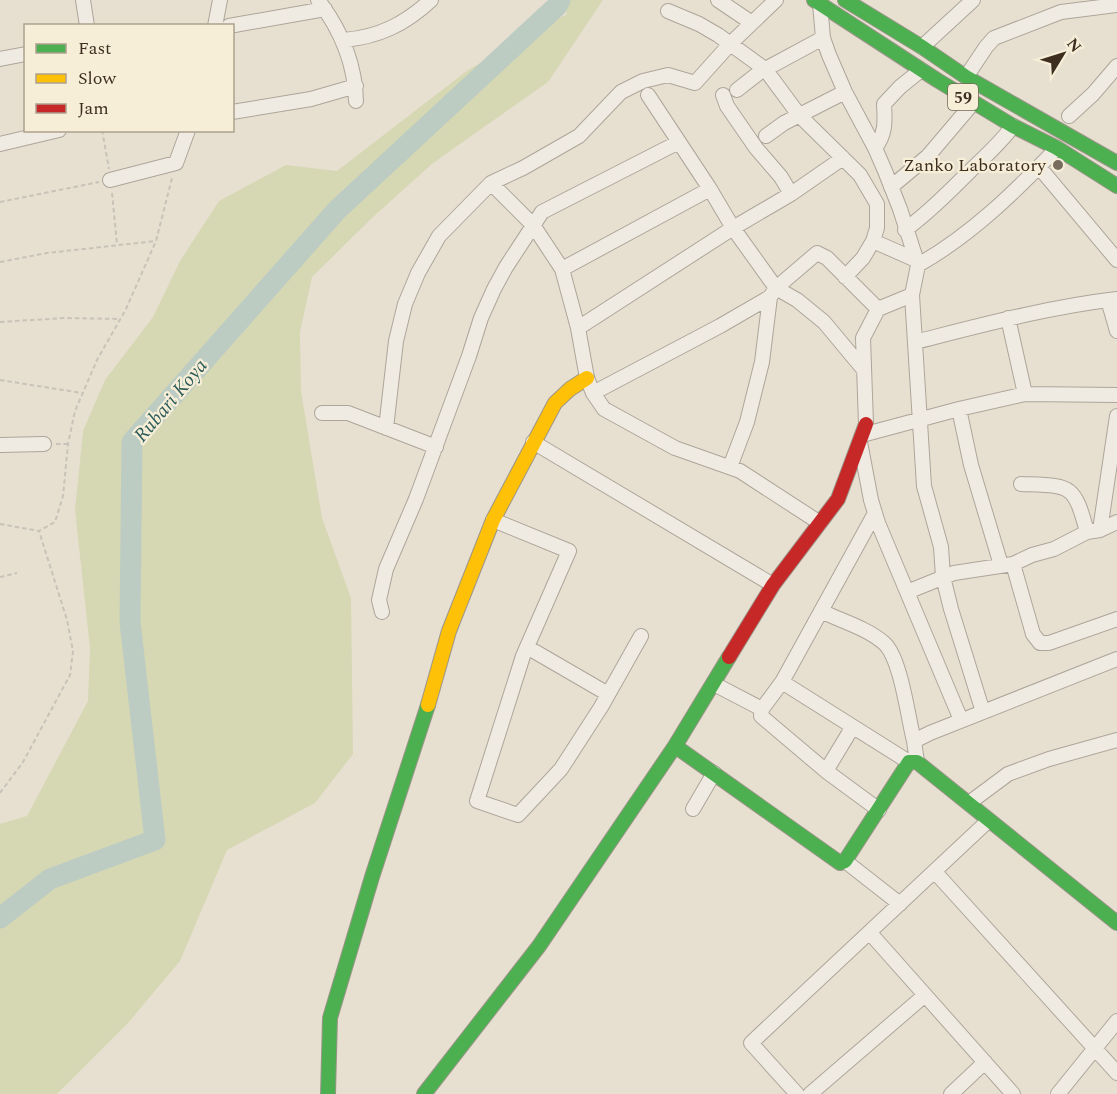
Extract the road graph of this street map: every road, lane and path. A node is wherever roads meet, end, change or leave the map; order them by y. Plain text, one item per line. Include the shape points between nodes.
1 (83, 0) edge
2 (220, 0) edge
3 (431, 0) edge
4 (718, 0) edge
5 (776, 0) edge
6 (845, 0) edge
7 (875, 0) edge
8 (973, 0) edge
9 (817, 2) edge
10 (322, 4) edge
11 (1117, 5) edge
12 (668, 11) dead end
13 (866, 13) junction
14 (752, 23) junction
15 (87, 24) edge
16 (215, 24) edge
17 (234, 25) edge
18 (823, 38) junction
19 (344, 40) junction
20 (730, 44) junction
21 (922, 47) junction
22 (24, 54) edge
23 (0, 60) edge
24 (1117, 66) edge
25 (765, 69) junction
26 (921, 70) junction
27 (966, 77) junction
28 (356, 86) junction
29 (737, 90) dead end
30 (845, 92) junction
31 (723, 95) dead end
32 (648, 96) dead end
33 (356, 101) dead end
34 (974, 103) junction
35 (234, 112) edge
36 (799, 115) junction
37 (1069, 116) dead end
38 (1013, 126) junction
39 (51, 132) edge
40 (102, 132) edge
41 (187, 132) edge
42 (766, 136) dead end
43 (679, 142) junction
44 (0, 144) edge
45 (875, 148) junction
46 (1057, 148) junction
47 (843, 158) junction
48 (176, 163) junction
49 (1117, 163) edge
50 (1040, 167) junction
51 (110, 180) junction
52 (491, 183) junction
53 (1117, 186) edge
54 (891, 188) junction
55 (710, 189) junction
56 (791, 194) junction
57 (0, 202) edge
58 (533, 225) junction
59 (733, 228) junction
60 (905, 230) junction
61 (156, 241) junction
62 (873, 241) junction
63 (117, 244) junction
64 (1117, 260) edge
65 (0, 262) edge
66 (917, 262) junction
67 (562, 269) junction
68 (845, 277) junction
69 (773, 293) junction
70 (912, 295) junction
71 (1112, 299) edge
72 (878, 309) junction
73 (1008, 318) junction
74 (120, 319) junction
75 (0, 322) edge
76 (578, 328) junction
77 (1117, 331) edge
78 (915, 342) junction
79 (864, 370) junction
80 (587, 378) junction
81 (0, 380) edge
82 (82, 393) junction
83 (593, 393) junction
84 (1025, 394) junction
85 (1117, 395) edge
86 (959, 409) junction
87 (322, 413) dead end
88 (1117, 416) edge
89 (920, 419) junction
90 (386, 428) junction
91 (863, 434) junction
92 (533, 442) junction
93 (44, 444) dead end
94 (0, 445) edge
95 (436, 447) junction
96 (1113, 463) edge
97 (730, 467) junction
98 (1021, 484) dead end
99 (875, 513) junction
100 (493, 520) junction
101 (1117, 522) edge
102 (820, 523) junction
103 (0, 524) edge
104 (39, 531) junction
105 (1093, 531) junction
106 (1007, 564) junction
107 (17, 573) dead end
108 (0, 577) edge
109 (943, 577) junction
110 (773, 585) junction
111 (907, 592) junction
112 (821, 611) junction
113 (382, 612) dead end
114 (1117, 619) edge
115 (641, 636) dead end
116 (527, 647) junction
117 (1117, 659) edge
118 (782, 682) junction
119 (714, 684) junction
120 (608, 694) junction
121 (762, 710) junction
122 (983, 712) junction
123 (961, 720) junction
124 (852, 728) junction
125 (1117, 740) edge
126 (914, 741) junction
127 (675, 746) junction
128 (913, 762) junction
129 (826, 771) junction
130 (714, 773) junction
131 (0, 793) edge
132 (969, 803) junction
133 (693, 809) dead end
134 (879, 810) junction
135 (988, 821) junction
136 (845, 861) junction
137 (935, 872) junction
138 (900, 904) junction
139 (1117, 923) edge
140 (870, 933) junction
141 (925, 995) junction
142 (1117, 1021) edge
143 (1094, 1047) junction
144 (985, 1062) junction
145 (1117, 1073) edge
146 (328, 1094) edge
147 (424, 1094) edge
148 (796, 1094) edge
149 (810, 1094) edge
150 (951, 1094) edge
151 (1014, 1094) edge
152 (1058, 1094) edge

1 - 15 street
2 - 16 street
3 - 19 street via 412,17 377,34
4 - 14 street
5 - 14 street
6 - 13 street, 59
7 - 13 street
8 - 21 street
9 - 18 street
9 - 26 street, 59
10 - 17 street
10 - 19 street
11 - 27 street via 1061,12 994,38
12 - 20 street via 699,24
13 - 21 street, 59
14 - 20 street
18 - 25 street
18 - 30 street
19 - 28 street
20 - 25 street
20 - 52 street via 695,83 668,75 643,81 621,92 579,136
21 - 27 street, 59
22 - 23 street
24 - 37 street
25 - 29 street
25 - 36 street
26 - 34 street, 59
26 - 45 street via 884,104 883,138
27 - 49 street, 59
28 - 33 street
28 - 35 street via 311,99
30 - 36 street
30 - 45 street
31 - 56 street
32 - 43 street
34 - 38 street, 59
34 - 54 street via 928,156
36 - 42 street
36 - 47 street
38 - 46 street, 59
38 - 60 street via 925,215
39 - 44 street
40 - 51 path
41 - 48 street
43 - 55 street
43 - 58 street via 542,212
45 - 54 street
46 - 50 street
46 - 53 street, 59
47 - 56 street
47 - 62 street via 860,175 877,204
48 - 51 street
48 - 61 path
50 - 64 street
50 - 66 street via 980,223 945,249
51 - 57 path
51 - 63 path
52 - 58 street
52 - 90 street via 439,236 418,273 396,341
54 - 60 street
55 - 59 street
55 - 67 street
56 - 59 street
58 - 67 street
58 - 95 street via 494,289
59 - 69 street
59 - 76 street
60 - 66 street
61 - 63 path
61 - 74 path
62 - 66 street
62 - 68 street
63 - 65 path
66 - 70 street
67 - 76 street
68 - 69 street via 817,253
68 - 72 street
69 - 79 street via 797,300 824,322
69 - 83 street via 720,326
69 - 97 street via 762,362 747,422
70 - 72 street
70 - 78 street
71 - 73 street
71 - 77 street
72 - 79 street via 863,338
73 - 78 street
73 - 84 street
74 - 75 path
74 - 82 path
76 - 80 street
78 - 89 street
79 - 91 street
80 - 83 street
80 - 92 street via 555,403
81 - 82 path
82 - 104 path via 68,444 63,496 55,522
83 - 97 street via 604,409 675,448
84 - 85 street
84 - 86 street
86 - 89 street
86 - 106 street via 970,465
87 - 90 street via 348,413
88 - 96 street
89 - 91 street
89 - 109 street via 924,486 941,547
90 - 95 street
91 - 99 street
91 - 102 street via 838,499
92 - 100 street
92 - 110 street
93 - 94 street
95 - 113 street via 386,569 379,600
96 - 105 street
97 - 102 street
98 - 105 street via 1060,486 1072,492
99 - 111 street
99 - 112 street
100 - 116 street via 569,551
100 - 146 street via 449,631 330,1018
101 - 105 street
102 - 110 street
103 - 104 path
104 - 131 path via 69,630 73,651 70,675 23,762
105 - 106 street
106 - 109 street
106 - 114 street via 1040,643
107 - 108 path
109 - 111 street
109 - 122 street
110 - 119 street
111 - 123 street
112 - 118 street
112 - 126 street via 870,634 894,656
115 - 120 street
116 - 120 street
116 - 120 street via 477,801 518,815 561,769
117 - 122 street
118 - 121 street
118 - 124 street
119 - 121 street
119 - 127 street
121 - 129 street via 761,716
122 - 123 street
123 - 126 street
124 - 128 street
124 - 129 street
125 - 132 street via 1008,774
126 - 128 street
127 - 130 street
127 - 147 street via 538,946
128 - 132 street
128 - 134 street
129 - 134 street
130 - 133 street
130 - 136 street via 840,863
132 - 135 street
134 - 136 street
135 - 137 street
135 - 139 street
136 - 138 street
137 - 138 street
137 - 143 street
138 - 140 street
140 - 141 street
140 - 148 street via 751,1043
141 - 144 street
141 - 149 street
142 - 143 street
143 - 145 street
143 - 152 street
144 - 150 street
144 - 151 street

